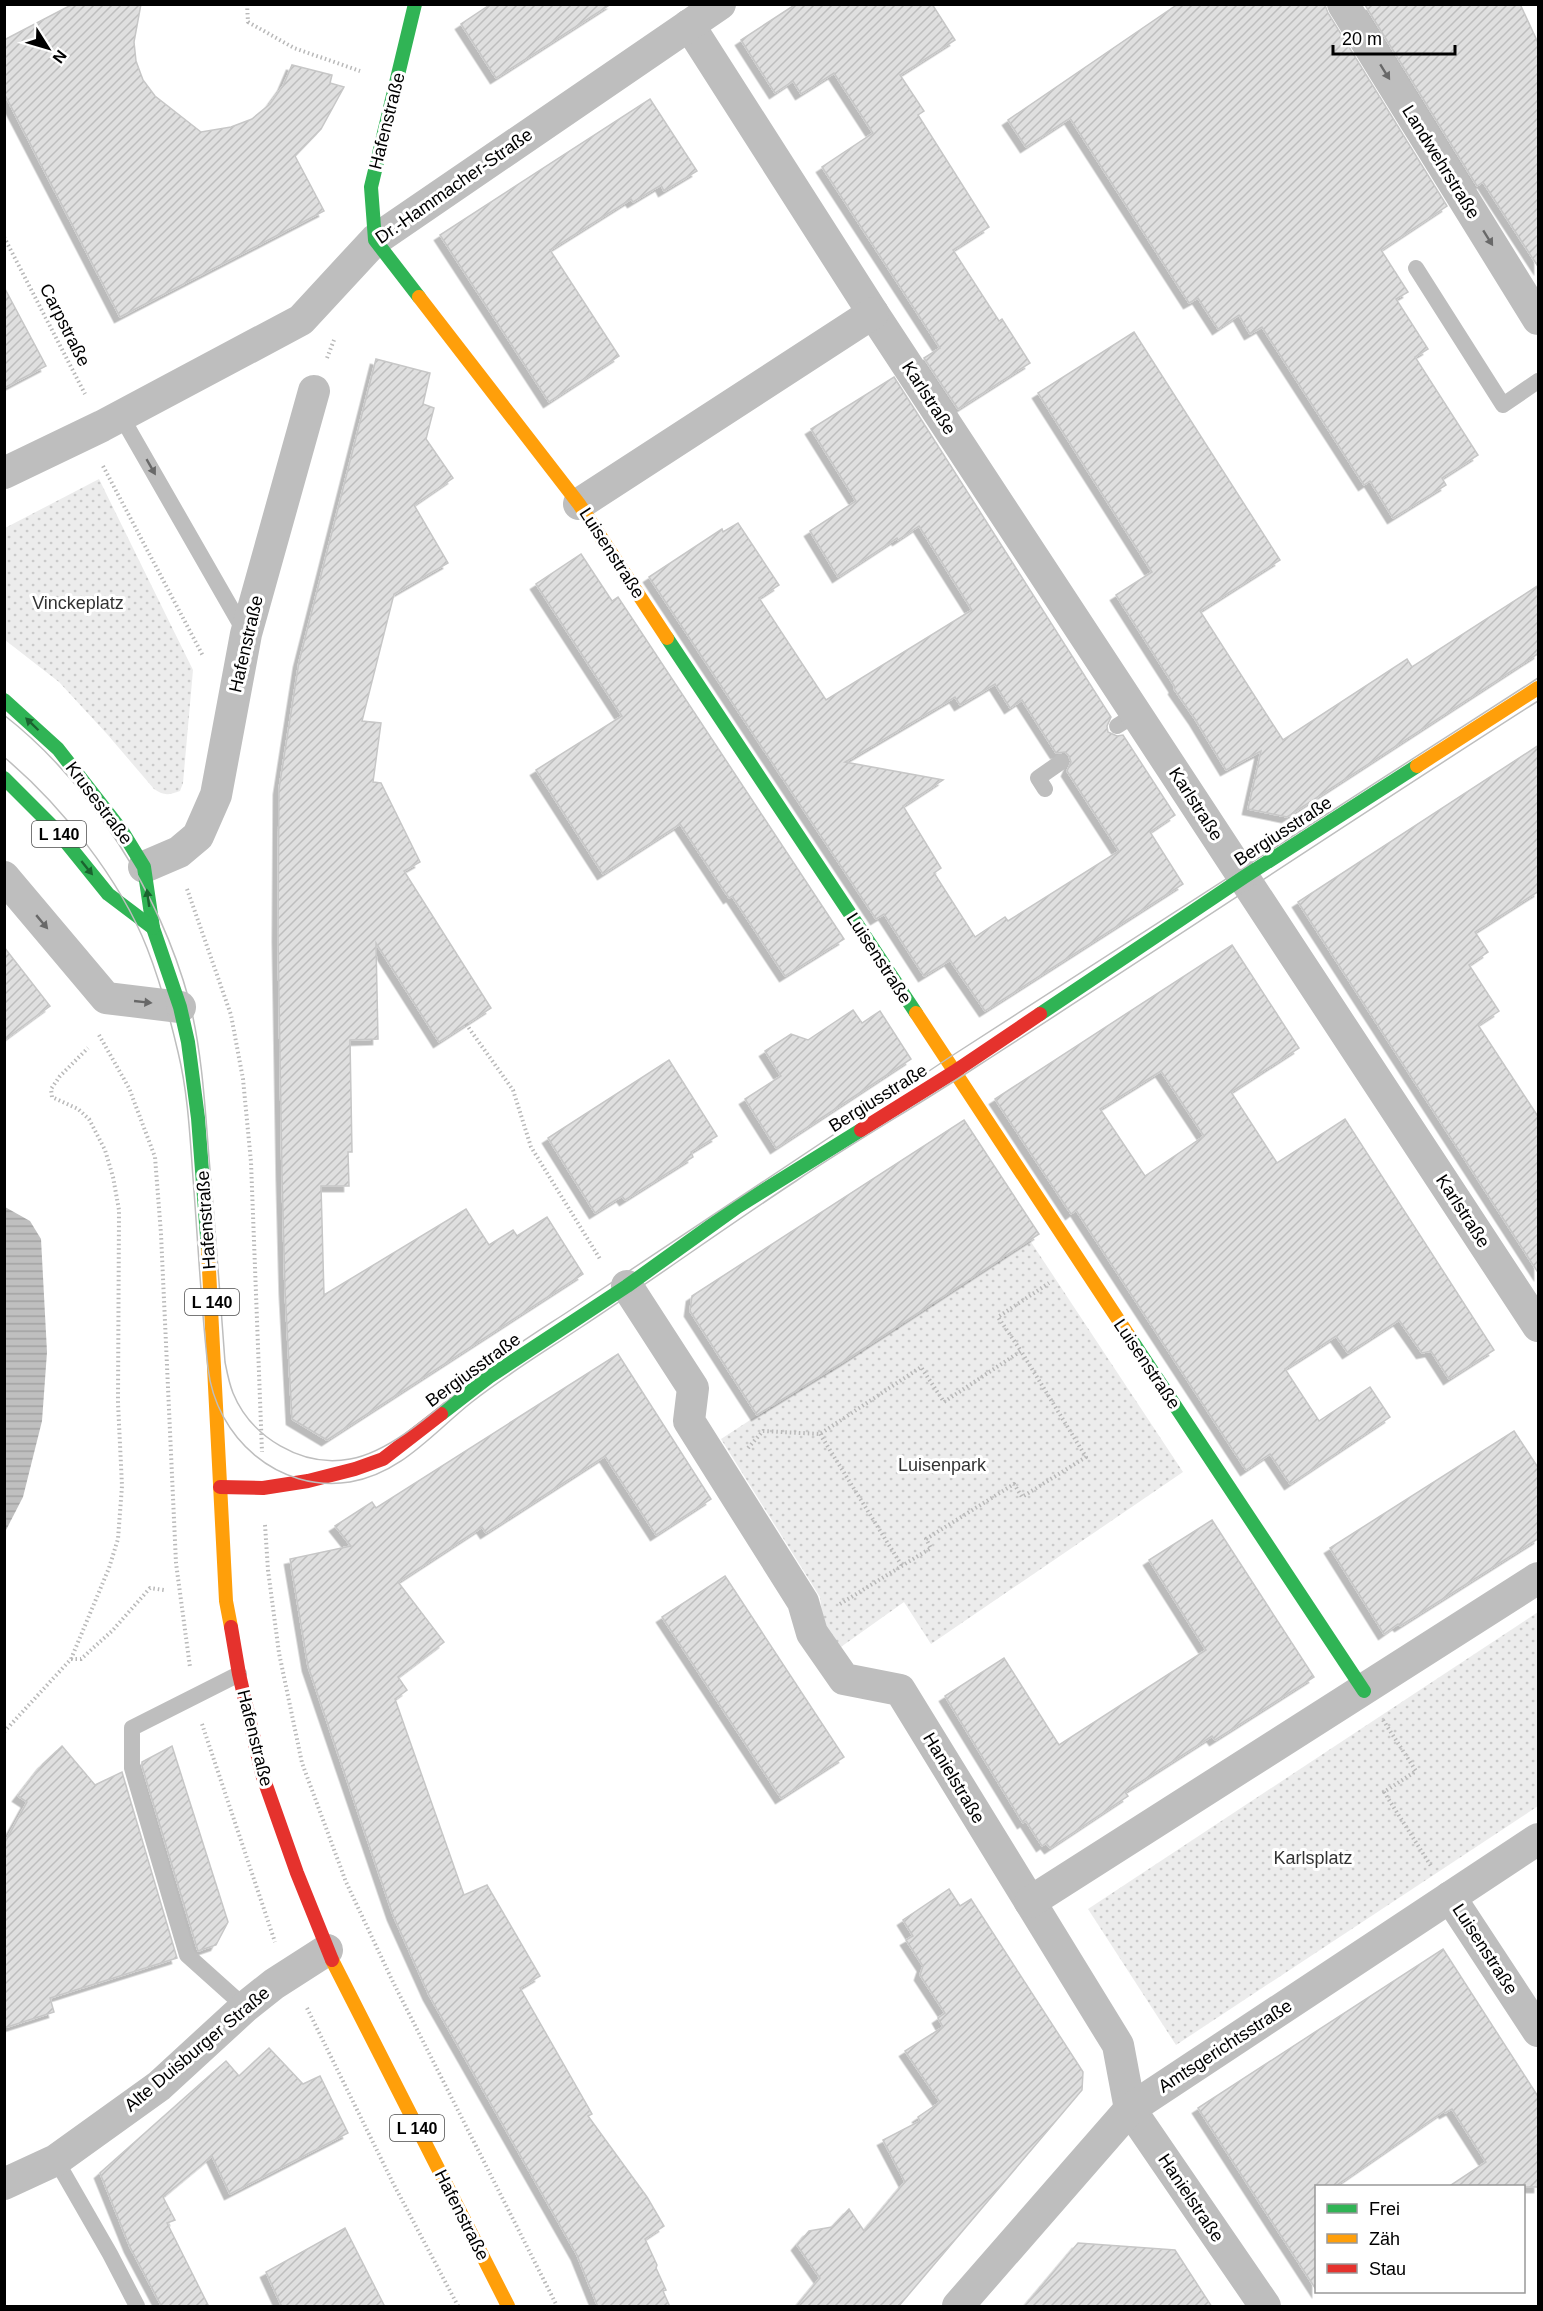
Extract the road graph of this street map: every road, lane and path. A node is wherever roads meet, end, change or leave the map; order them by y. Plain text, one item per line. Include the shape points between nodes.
1 (247, 4) edge
2 (415, 4) edge
3 (720, 4) edge
4 (1343, 4) edge
5 (689, 25) junction
6 (396, 84) junction
7 (4, 237) edge
8 (375, 240) junction
9 (1416, 268) dead end
10 (873, 313) junction
11 (1539, 319) edge
12 (1539, 381) edge
13 (314, 391) dead end
14 (103, 426) junction
15 (4, 473) edge
16 (579, 504) junction
17 (246, 634) junction
18 (204, 656) dead end
19 (1539, 688) edge
20 (4, 700) edge
21 (1061, 762) dead end
22 (4, 778) edge
23 (1045, 789) dead end
24 (144, 867) junction
25 (4, 877) edge
26 (1244, 878) junction
27 (153, 928) junction
28 (180, 1007) junction
29 (466, 1024) dead end
30 (96, 1030) dead end
31 (88, 1048) dead end
32 (954, 1072) junction
33 (198, 1118) joint
34 (1080, 1263) junction
35 (627, 1286) junction
36 (1539, 1326) edge
37 (1021, 1351) junction
38 (820, 1434) junction
39 (723, 1475) junction
40 (220, 1487) junction
41 (902, 1566) junction
42 (268, 1570) dead end
43 (1539, 1578) edge
44 (164, 1590) dead end
45 (809, 1623) junction
46 (188, 1645) dead end
47 (71, 1659) junction
48 (239, 1674) junction
49 (1364, 1691) junction
50 (4, 1732) edge
51 (1539, 1839) edge
52 (1450, 1897) junction
53 (1030, 1902) junction
54 (327, 1950) junction
55 (244, 2007) junction
56 (308, 2010) dead end
57 (1539, 2031) edge
58 (1130, 2109) junction
59 (56, 2160) junction
60 (4, 2184) edge
61 (137, 2307) edge
62 (458, 2307) edge
63 (508, 2307) edge
64 (557, 2307) edge
65 (958, 2307) edge
66 (1265, 2307) edge

1 - 6 path via 248,22 294,48
2 - 6 street, Hafenstraße
3 - 5 street, Dr.-Hammacher-Straße
4 -> 11 street, Landwehrstraße
5 - 8 street, Dr.-Hammacher-Straße
5 - 10 street, Karlstraße
6 - 8 street, Hafenstraße via 371,187
7 - 14 path, Carpstraße
8 - 14 street, Dr.-Hammacher-Straße via 301,320
8 - 16 street, Luisenstraße
9 - 12 lane via 1503,405
10 - 16 street
10 - 26 street, Karlstraße via 1127,720
13 - 17 street, Hafenstraße
14 - 15 street, Dr.-Hammacher-Straße
14 -> 17 lane
14 - 18 path, Carpstraße
16 - 32 street, Luisenstraße
17 - 24 street, Hafenstraße via 216,795 198,836 179,852
19 - 26 street, Bergiusstraße
24 -> 20 street, Krusestraße / L 140 via 122,831 58,749
21 - 23 lane via 1038,778
22 -> 27 street, L 140 via 57,831 108,894
27 -> 24 street, Krusestraße / L 140
25 -> 28 street via 106,998
26 - 32 street, Bergiusstraße
26 - 36 street, Karlstraße
27 - 28 street, Krusestraße / L 140
28 - 33 street, Krusestraße / L 140
29 - 35 path via 513,1090 531,1147 615,1282
30 - 46 path via 129,1088 155,1157 176,1563
31 - 47 path via 51,1089 52,1097 89,1119 105,1150 119,1210 118,1403 122,1486 118,1539
32 - 34 street, Luisenstraße
32 - 35 street, Bergiusstraße via 737,1207
33 - 40 street, Hafenstraße / L 140
34 - 37 path via 998,1317
34 - 49 street, Luisenstraße
35 - 39 street, Hanielstraße via 693,1388 689,1420
35 - 40 street, Bergiusstraße via 489,1377 383,1459 308,1481 263,1488
37 - 38 path via 944,1402 921,1367
37 - 41 path via 1086,1457 1022,1497 1014,1484 926,1539 931,1548
38 - 39 path via 763,1431
38 - 41 path
39 - 45 street, Hanielstraße via 803,1602
40 - 48 street, Hafenstraße / L 140 via 226,1601
41 - 45 path
42 - 64 path via 279,1653 302,1763 345,1882
43 - 49 street
44 - 47 path via 150,1588 105,1638 81,1659
45 - 53 street, Hanielstraße via 844,1679 900,1690
47 - 50 path
48 - 54 street, Hafenstraße / L 140 via 262,1774
48 - 55 lane via 132,1728 132,1768 187,1954
49 - 52 path via 1416,1771 1384,1792
49 - 53 street
51 - 52 street, Amtsgerichtsstraße
52 - 57 street, Luisenstraße
52 - 58 street, Amtsgerichtsstraße
53 - 58 street, Hanielstraße via 1118,2045
54 - 55 street, Alte Duisburger Straße
54 - 63 street, Hafenstraße / L 140
55 - 59 street, Alte Duisburger Straße via 159,2086
56 - 62 path
58 - 65 street, Amtsgerichtsstraße
58 - 66 street, Hanielstraße
59 - 60 street, Alte Duisburger Straße
59 - 61 lane

